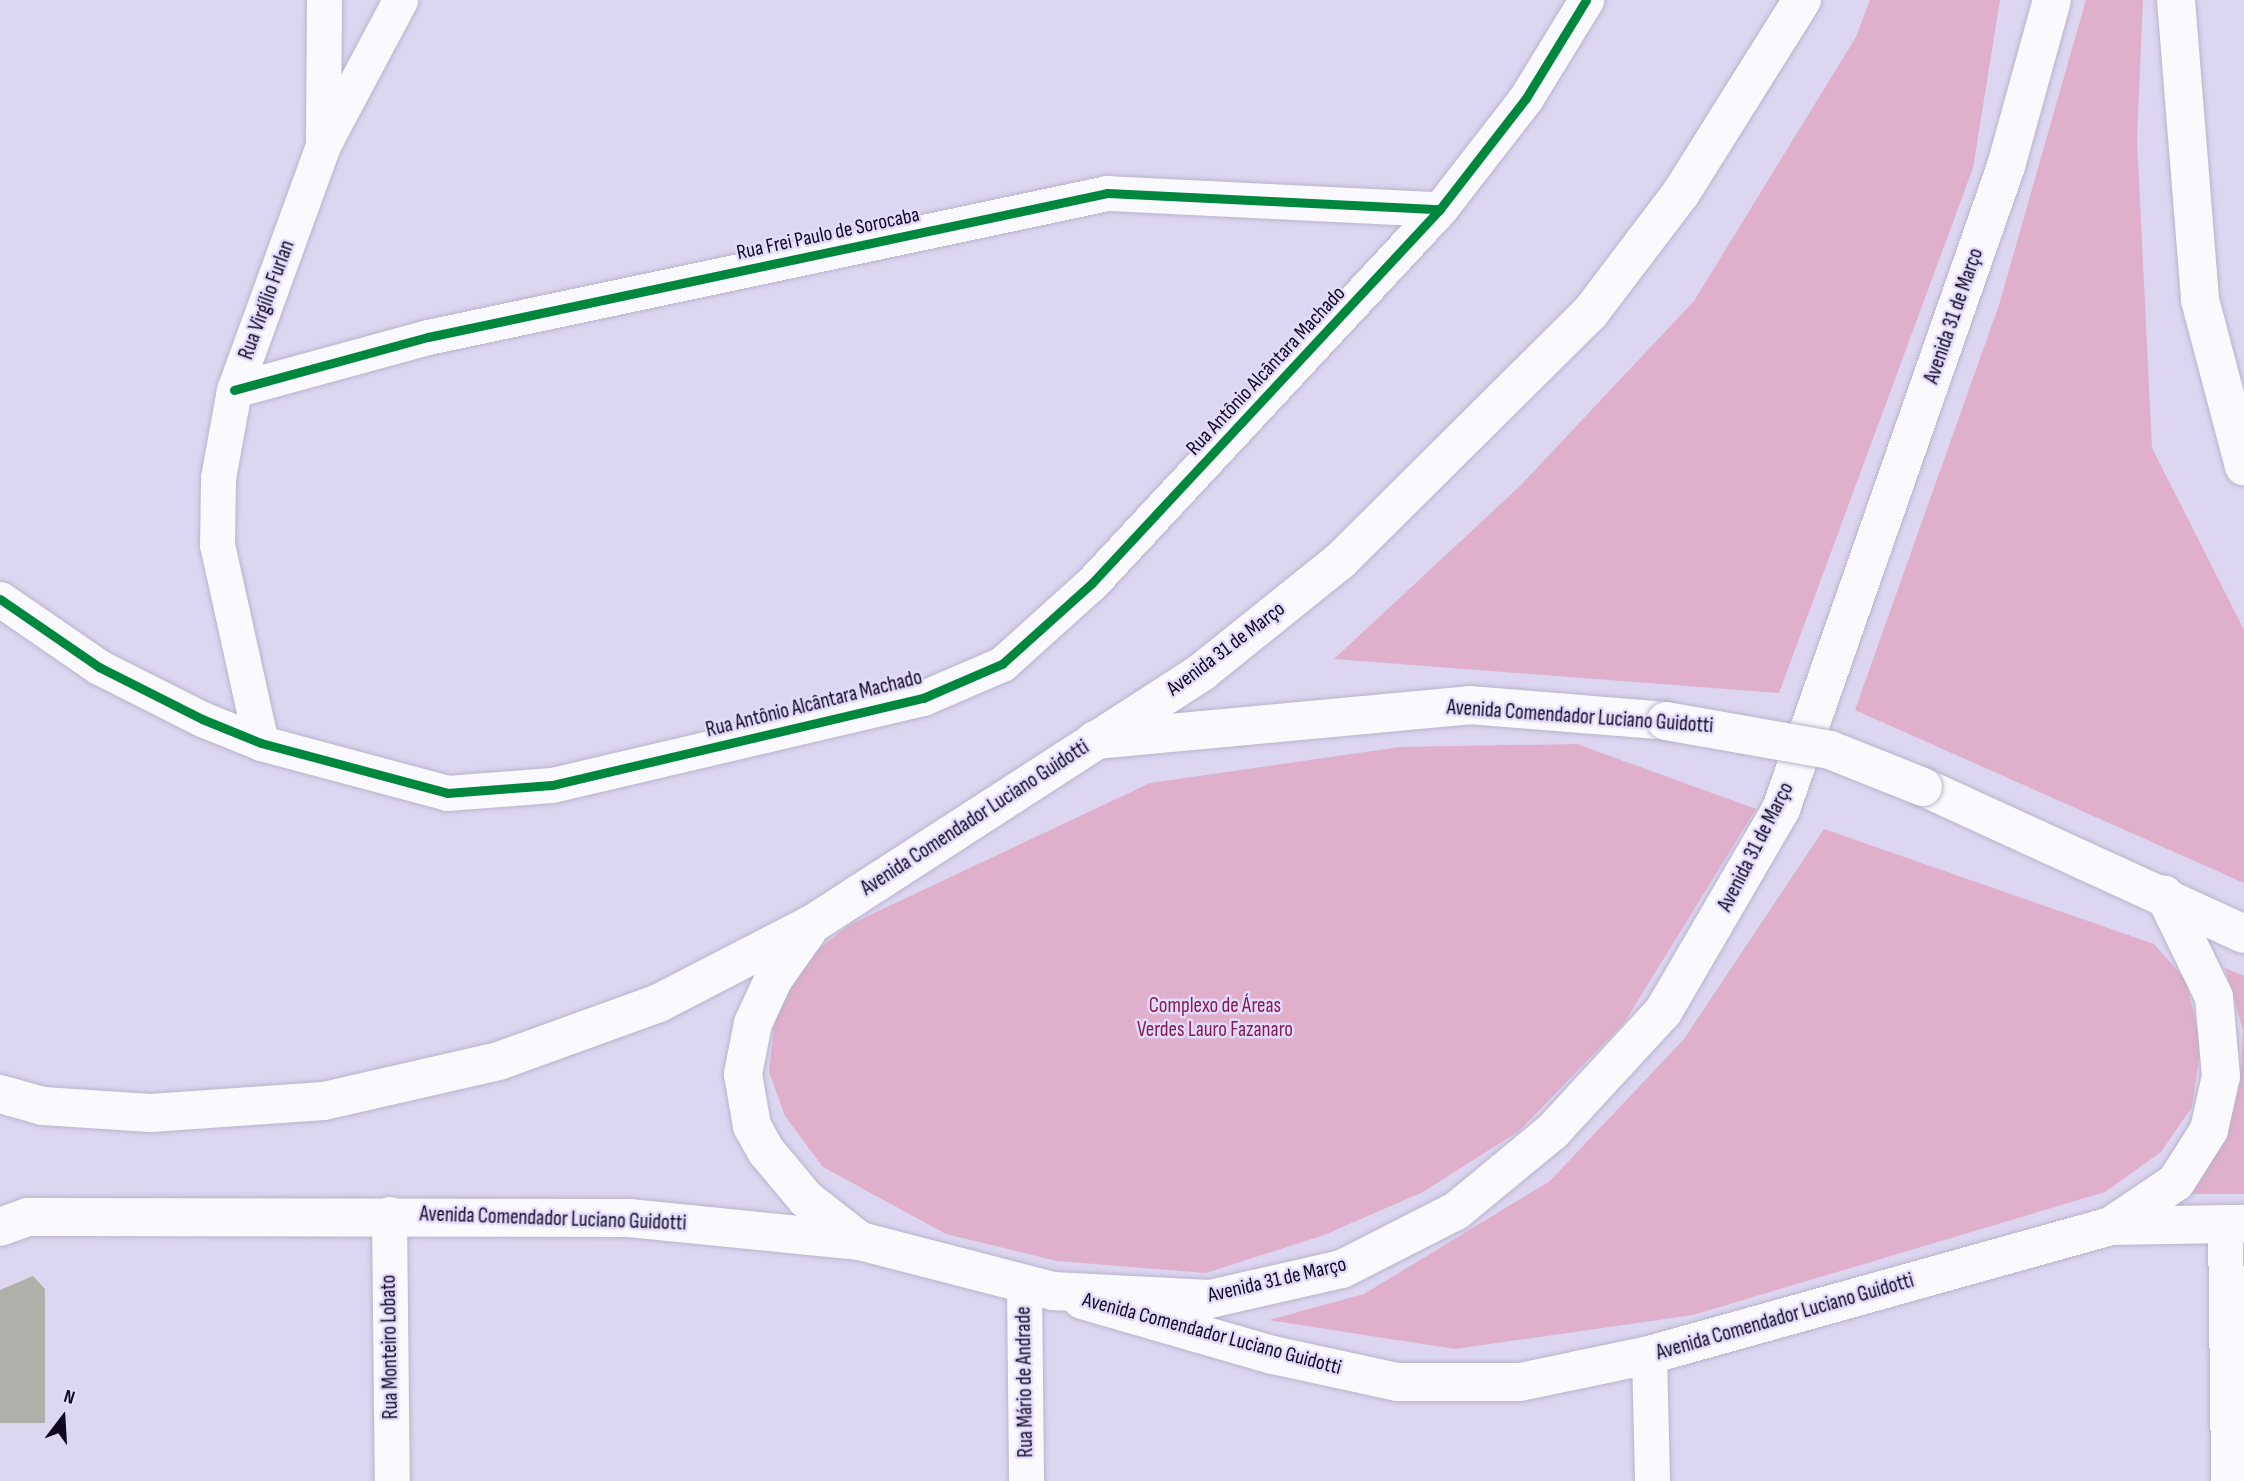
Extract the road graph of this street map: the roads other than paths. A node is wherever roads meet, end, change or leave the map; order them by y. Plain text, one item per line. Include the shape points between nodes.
1 (324, 0) edge
2 (400, 0) edge
3 (1586, 0) edge
4 (1802, 0) edge
5 (2052, 0) edge
6 (2176, 0) edge
7 (323, 145) junction
8 (1440, 209) junction
9 (234, 390) junction
10 (2244, 466) edge
11 (0, 599) edge
12 (1095, 740) junction
13 (261, 743) junction
14 (2164, 894) junction
15 (814, 923) junction
16 (2244, 934) edge
17 (0, 1094) edge
18 (389, 1214) junction
19 (2234, 1224) edge
20 (2111, 1226) junction
21 (0, 1227) edge
22 (860, 1241) junction
23 (1039, 1287) junction
24 (1649, 1355) junction
25 (392, 1481) edge
26 (1026, 1481) edge
27 (1652, 1481) edge
28 (2228, 1481) edge

1 - 7 street
2 - 7 street, Rua Virgílio Furlan
3 - 8 street, Rua Antônio Alcântara Machado via 1527,98
4 - 12 main road, Avenida 31 de Março via 1681,193 1590,313 1341,560 1203,671
5 - 23 main road, Avenida 31 de Março via 2006,166 1804,749 1774,820 1662,1012 1553,1131 1456,1211 1342,1269 1210,1299
6 - 10 main road via 2200,300
7 - 9 street, Rua Virgílio Furlan
8 - 9 street, Rua Frei Paulo de Sorocaba via 1107,193 428,337
8 - 13 street, Rua Antônio Alcântara Machado via 1092,583 1002,664 923,698 552,785 447,793
9 - 13 street, Rua Virgílio Furlan via 218,478 217,545
11 - 13 street, Rua Antônio Alcântara Machado via 99,667
12 - 14 main road, Avenida Comendador Luciano Guidotti, bridge via 1469,705 1666,721 1830,750
12 - 15 main road, Avenida Comendador Luciano Guidotti
14 - 16 main road, Avenida Comendador Luciano Guidotti
14 - 20 main road via 2214,997 2221,1076 2209,1130 2176,1182
15 - 17 main road, Avenida Comendador Luciano Guidotti via 647,1008 499,1061 324,1101 151,1114 43,1106
15 - 22 main road via 773,980 753,1023 743,1074 752,1126 766,1151 806,1199
18 - 21 main road, Avenida Comendador Luciano Guidotti via 27,1217
18 - 22 main road, Avenida Comendador Luciano Guidotti via 629,1218
18 - 25 street, Rua Monteiro Lobato
19 - 20 main road, Avenida Comendador Luciano Guidotti
19 - 28 street
20 - 24 main road, Avenida Comendador Luciano Guidotti
22 - 23 main road, Avenida Comendador Luciano Guidotti
23 - 24 main road, Avenida Comendador Luciano Guidotti via 1273,1355 1397,1382 1520,1382
23 - 26 street, Rua Mário de Andrade
24 - 27 street

